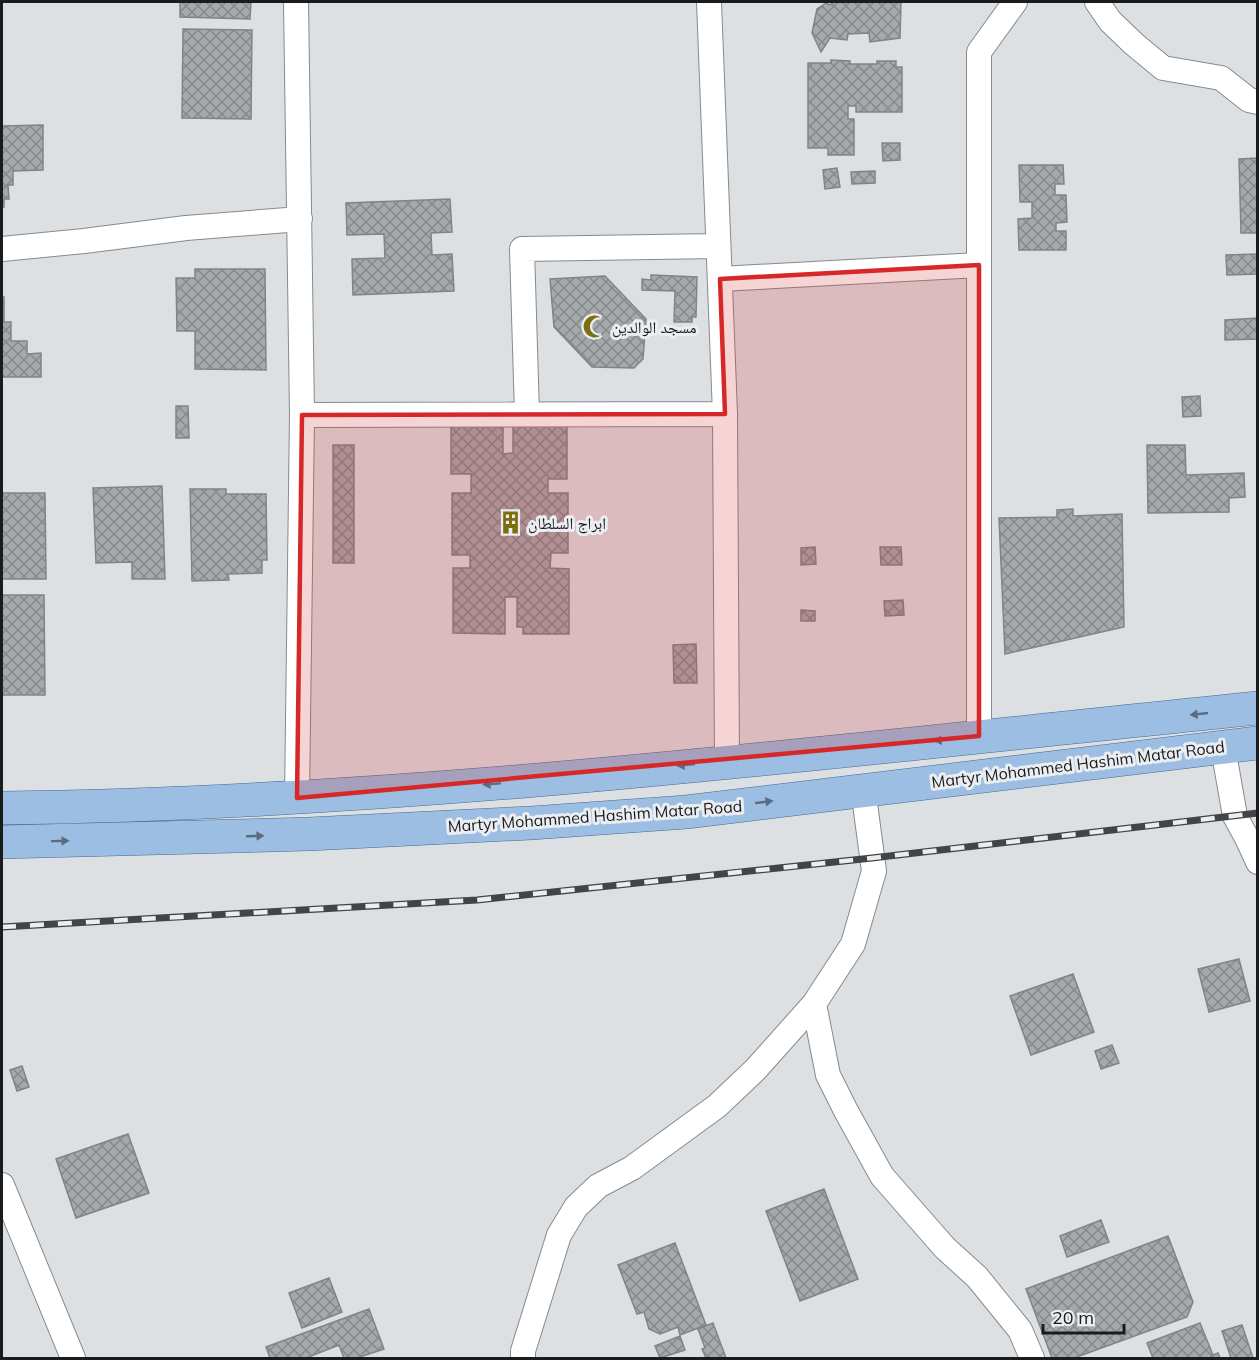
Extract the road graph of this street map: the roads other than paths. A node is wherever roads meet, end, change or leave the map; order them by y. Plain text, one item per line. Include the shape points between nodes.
1 (296, 2) edge
2 (709, 2) edge
3 (1016, 2) edge
4 (1097, 2) edge
5 (1257, 102) edge
6 (300, 219) junction
7 (718, 246) junction
8 (2, 249) edge
9 (979, 265) junction
10 (720, 279) junction
11 (527, 414) junction
12 (725, 414) junction
13 (302, 415) junction
14 (1257, 708) edge
15 (979, 736) junction
16 (1257, 743) edge
17 (1223, 748) junction
18 (727, 761) junction
19 (862, 789) junction
20 (297, 798) junction
21 (2, 808) edge
22 (1253, 839) edge
23 (2, 842) edge
24 (1257, 862) edge
25 (814, 1004) junction
26 (2, 1185) edge
27 (73, 1359) edge
28 (523, 1359) edge
29 (1032, 1359) edge

1 - 6 street
2 - 7 street
3 - 9 street via 979,52
4 - 5 street via 1110,21 1163,68 1221,78
6 - 8 street
6 - 13 street
7 - 10 street
7 - 11 street via 522,249
9 - 10 street
9 - 15 street
10 - 12 street
11 - 12 street
11 - 13 street
12 - 18 street
13 - 20 street
14 -> 15 main road
15 -> 18 main road
16 - 17 main road, Martyr Mohammed Hashim Matar Road
17 - 19 main road, Martyr Mohammed Hashim Matar Road
17 - 22 street via 1235,816
18 -> 20 main road
23 -> 19 main road, Martyr Mohammed Hashim Matar Road via 309,834 531,823 686,812
19 - 25 street via 874,872 853,944
20 - 21 main road
22 - 24 street
25 - 28 street via 717,1106 632,1168 598,1186 576,1207 559,1235
25 - 29 street via 828,1075 882,1176 984,1286 1020,1330
26 - 27 street

